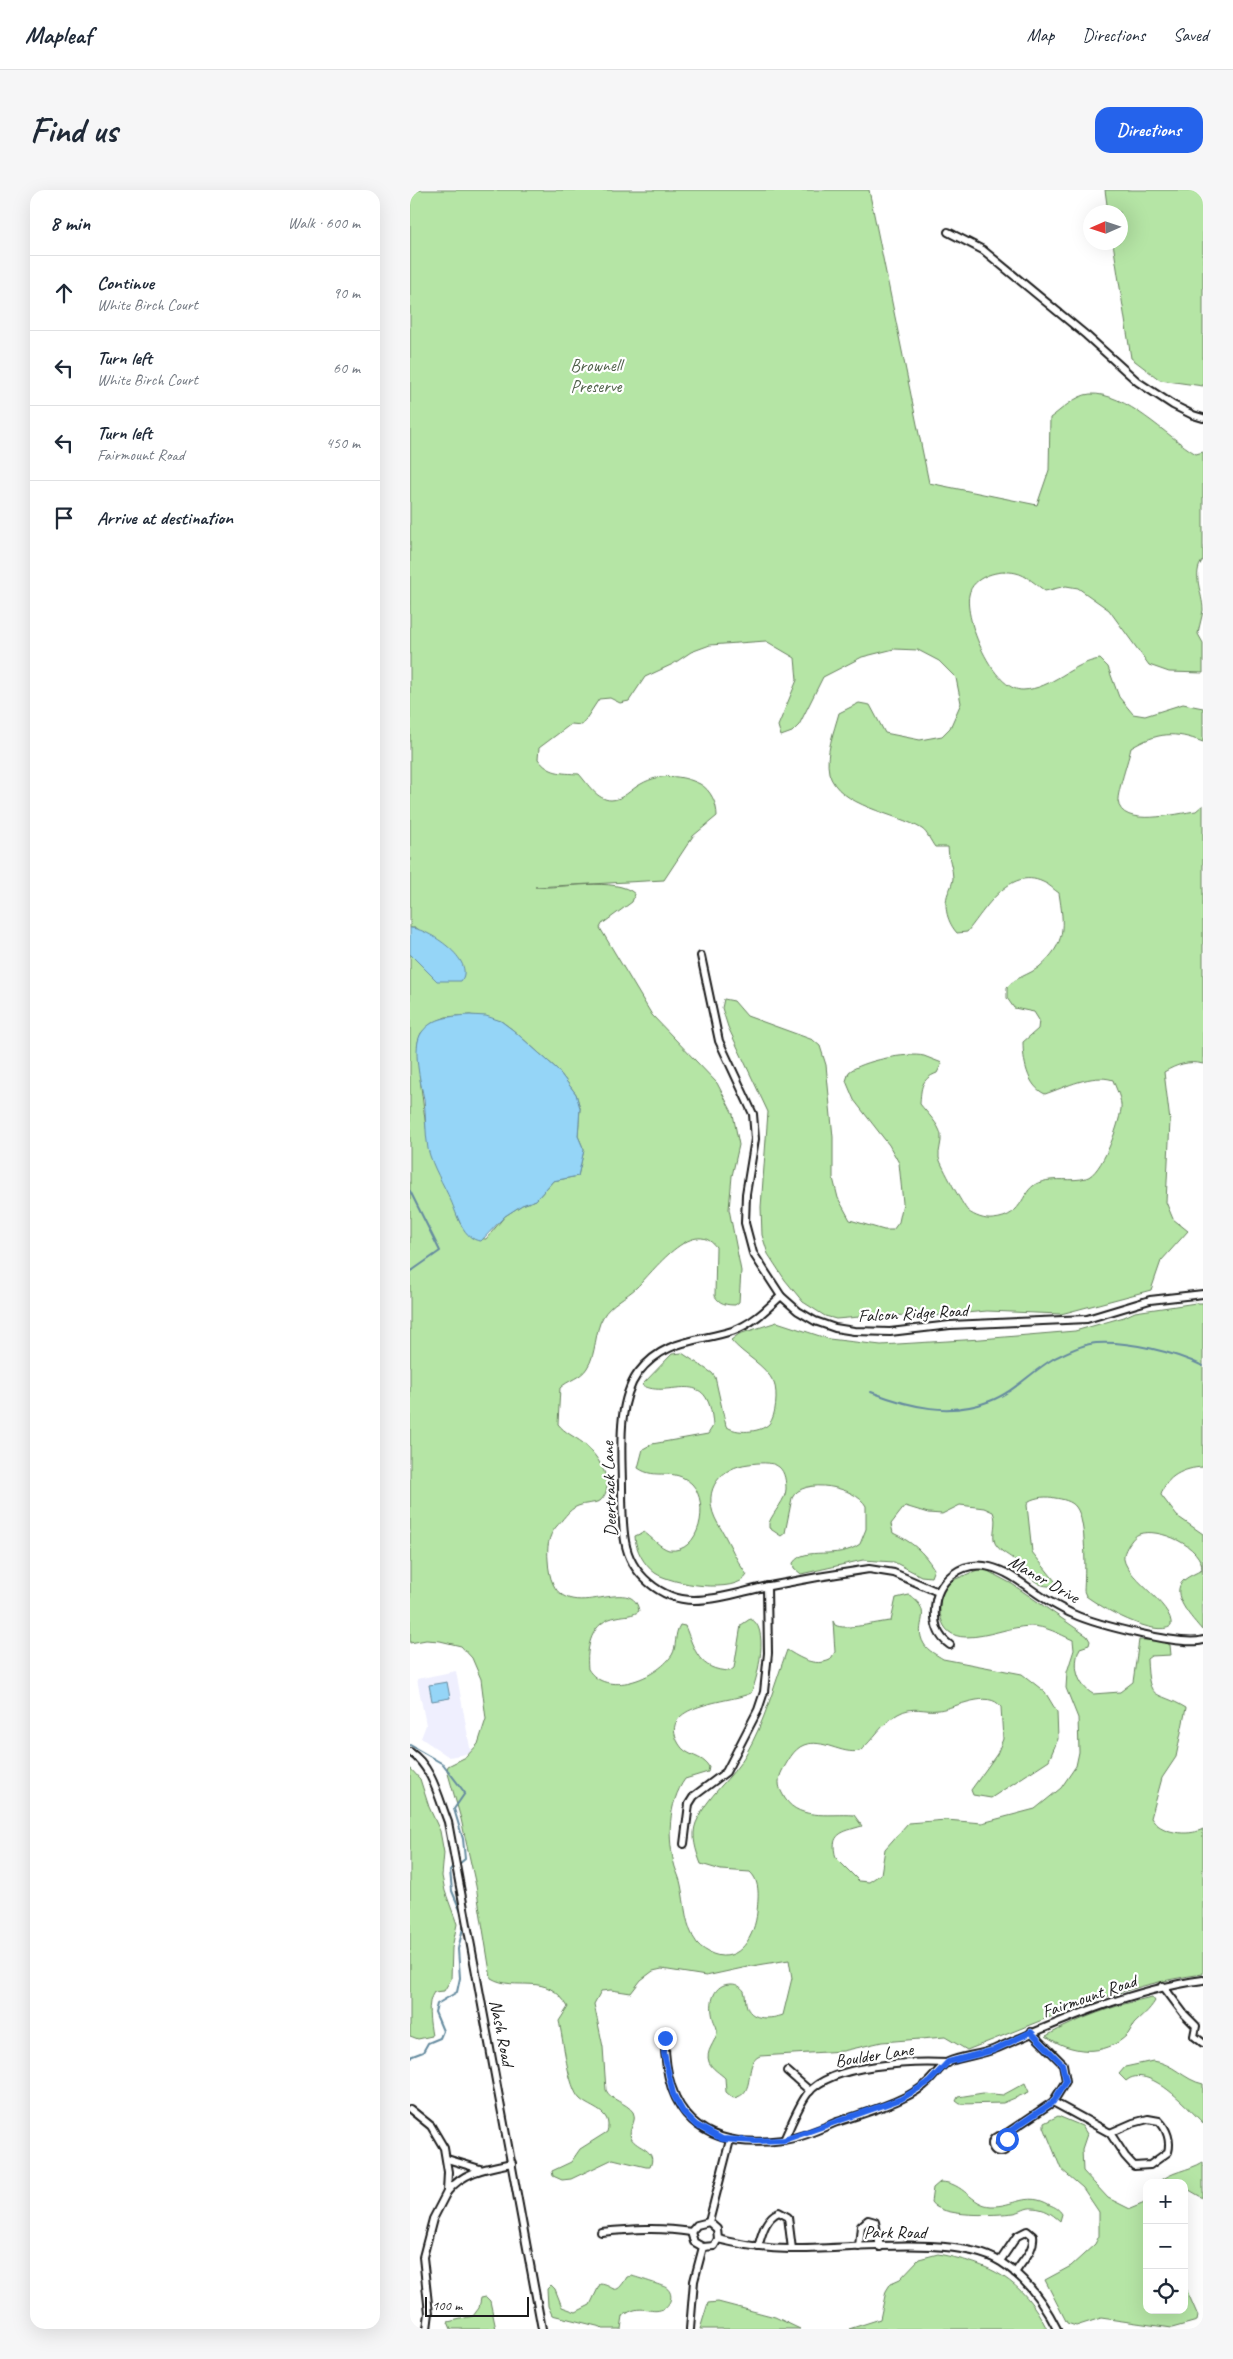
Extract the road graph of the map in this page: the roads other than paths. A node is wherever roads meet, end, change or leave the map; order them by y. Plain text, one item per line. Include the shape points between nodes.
1 (948, 232) dead end
2 (1203, 418) edge
3 (701, 956) dead end
4 (1203, 1294) edge
5 (781, 1296) junction
6 (767, 1586) junction
7 (938, 1592) junction
8 (1203, 1640) edge
9 (950, 1645) dead end
10 (410, 1752) edge
11 (684, 1844) dead end
12 (1203, 1980) edge
13 (1163, 1986) junction
14 (1203, 2023) edge
15 (1196, 2026) junction
16 (665, 2032) dead end
17 (1031, 2032) junction
18 (1203, 2043) edge
19 (948, 2062) junction
20 (787, 2071) dead end
21 (810, 2091) junction
22 (1053, 2102) junction
23 (410, 2109) edge
24 (1110, 2133) junction
25 (1004, 2135) dead end
26 (730, 2140) junction
27 (784, 2140) junction
28 (447, 2159) junction
29 (512, 2163) junction
30 (480, 2169) junction
31 (447, 2192) junction
32 (709, 2222) junction
33 (601, 2232) dead end
34 (691, 2232) junction
35 (718, 2239) junction
36 (702, 2247) junction
37 (758, 2247) junction
38 (859, 2247) junction
39 (880, 2247) junction
40 (792, 2249) junction
41 (1000, 2261) junction
42 (1015, 2273) junction
43 (427, 2329) edge
44 (542, 2329) edge
45 (690, 2329) edge
46 (1057, 2329) edge

1 - 2 street via 982,250 1138,382
3 - 5 street, Falcon Ridge Road via 719,1040 753,1114 755,1139 745,1223 753,1253
4 - 5 street, Falcon Ridge Road via 1150,1300 1087,1319 950,1325 890,1332 854,1332 835,1328 798,1311
5 - 6 street, Deertrack Lane via 745,1325 700,1337 656,1356 638,1374 627,1398 622,1454 625,1542 637,1569 657,1590 693,1600
6 - 7 street, Deertrack Lane via 879,1570
6 - 11 street via 768,1653 764,1692 726,1772 694,1796 689,1804
7 - 8 street, Manor Drive via 943,1581 954,1574 969,1567 988,1566 1072,1614 1156,1636
7 - 9 street via 934,1624 942,1639
10 - 29 street, Nash Road via 427,1769 448,1822
12 - 13 street, Fairmount Road
13 - 15 street
13 - 17 street, Fairmount Road
14 - 15 street
15 - 18 street via 1194,2036
16 - 26 street via 664,2053 673,2094 683,2112 696,2125
17 - 19 street, Fairmount Road via 987,2052
17 - 22 street via 1065,2068 1066,2081
19 - 21 street, Boulder Lane via 898,2064 854,2071 830,2077
19 - 27 street via 929,2082 901,2099
20 - 21 street
21 - 27 street, Boulder Lane
22 - 24 street
22 - 25 street
23 - 28 street via 431,2126
24 - 24 street via 1134,2166 1150,2165 1168,2152 1170,2145 1163,2125 1152,2119
26 - 27 street
26 - 32 street
28 - 30 street
28 - 31 street
29 - 30 street
29 - 44 street, Nash Road
30 - 31 street via 465,2176
31 - 43 street via 432,2219 423,2257 429,2313
32 - 34 street via 697,2225
32 - 35 street via 717,2229
33 - 34 street via 668,2228
34 - 36 street via 694,2242
35 - 36 street via 714,2246
35 - 37 street, Park Road
36 - 45 street via 694,2282
37 - 40 street, Park Road
37 - 40 street via 765,2227 779,2212 788,2217
38 - 39 street, Park Road
38 - 39 street via 861,2226 868,2220 876,2222
38 - 40 street, Park Road
39 - 41 street, Park Road via 970,2249
41 - 42 street, Park Road
41 - 42 street via 1017,2236 1026,2232 1034,2236 1031,2251
42 - 46 street, Park Road via 1047,2310

